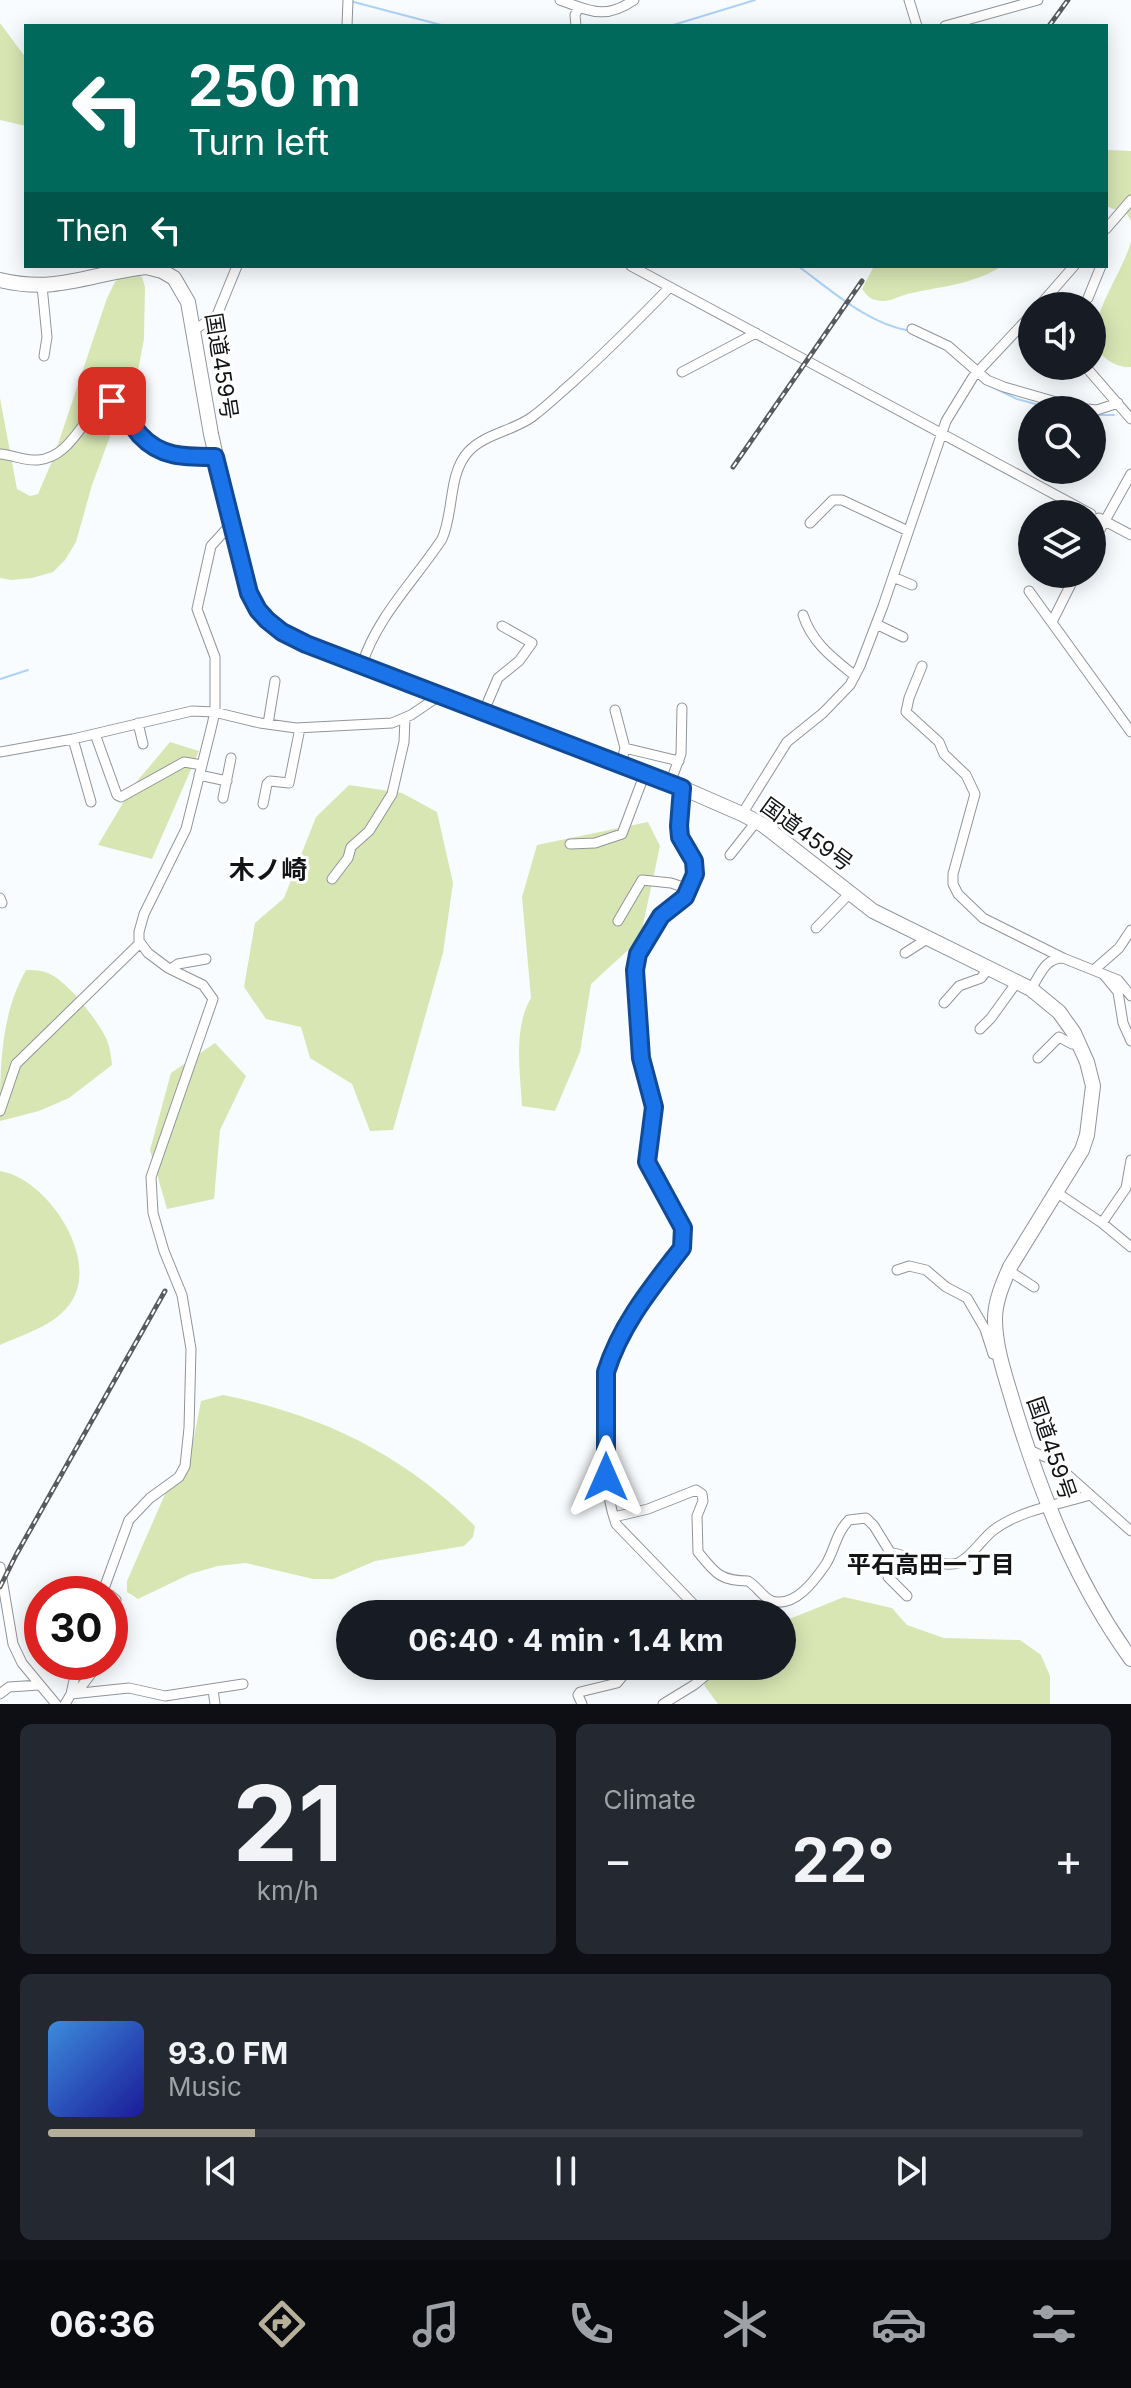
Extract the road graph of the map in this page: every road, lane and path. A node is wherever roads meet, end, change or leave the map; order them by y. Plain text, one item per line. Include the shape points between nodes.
1 (348, 0) edge
2 (560, 0) edge
3 (634, 0) edge
4 (909, 0) edge
5 (1038, 0) edge
6 (579, 7) junction
7 (347, 24) edge
8 (576, 24) edge
9 (916, 24) edge
10 (952, 24) edge
11 (1131, 200) edge
12 (1108, 227) edge
13 (138, 268) edge
14 (150, 268) edge
15 (236, 268) edge
16 (635, 268) edge
17 (1072, 268) edge
18 (1100, 268) edge
19 (0, 280) edge
20 (42, 286) junction
21 (670, 287) junction
22 (1051, 292) edge
23 (1090, 292) edge
24 (912, 329) dead end
25 (1018, 329) edge
26 (194, 330) junction
27 (756, 333) junction
28 (44, 356) dead end
29 (978, 371) junction
30 (682, 372) dead end
31 (1097, 380) edge
32 (1118, 403) junction
33 (1131, 419) edge
34 (941, 432) junction
35 (0, 454) edge
36 (215, 457) junction
37 (1131, 474) edge
38 (1066, 500) edge
39 (1106, 518) edge
40 (1106, 522) edge
41 (232, 523) junction
42 (810, 523) dead end
43 (908, 531) junction
44 (1131, 535) edge
45 (893, 577) junction
46 (912, 585) dead end
47 (1069, 588) edge
48 (1029, 591) dead end
49 (803, 615) dead end
50 (1052, 622) junction
51 (876, 624) junction
52 (502, 626) dead end
53 (903, 637) dead end
54 (362, 665) junction
55 (922, 666) dead end
56 (855, 676) junction
57 (275, 681) dead end
58 (439, 696) junction
59 (682, 708) dead end
60 (615, 710) dead end
61 (215, 712) junction
62 (483, 713) junction
63 (405, 718) junction
64 (138, 723) junction
65 (268, 724) junction
66 (300, 728) junction
67 (1131, 732) edge
68 (95, 734) junction
69 (73, 739) junction
70 (143, 744) dead end
71 (625, 748) junction
72 (0, 752) edge
73 (231, 758) dead end
74 (679, 761) junction
75 (621, 764) junction
76 (201, 770) junction
77 (645, 773) junction
78 (227, 781) junction
79 (676, 785) junction
80 (223, 798) dead end
81 (91, 802) dead end
82 (263, 804) dead end
83 (742, 814) junction
84 (756, 822) junction
85 (570, 844) dead end
86 (730, 855) dead end
87 (332, 879) dead end
88 (689, 889) junction
89 (850, 893) junction
90 (618, 921) dead end
91 (816, 928) dead end
92 (1131, 930) edge
93 (927, 939) junction
94 (140, 943) junction
95 (905, 953) dead end
96 (1063, 958) junction
97 (206, 959) dead end
98 (171, 969) junction
99 (988, 969) junction
100 (1099, 970) junction
101 (1017, 982) junction
102 (1031, 989) junction
103 (1131, 996) edge
104 (944, 1003) dead end
105 (980, 1029) dead end
106 (1131, 1041) edge
107 (1079, 1043) junction
108 (1038, 1058) dead end
109 (0, 1111) edge
110 (1131, 1160) edge
111 (1056, 1192) junction
112 (1102, 1223) junction
113 (1131, 1247) edge
114 (897, 1270) dead end
115 (1008, 1270) junction
116 (1034, 1287) dead end
117 (1001, 1354) junction
118 (1029, 1453) junction
119 (1090, 1495) junction
120 (1049, 1508) junction
121 (614, 1517) junction
122 (1131, 1531) edge
123 (890, 1552) junction
124 (0, 1567) edge
125 (111, 1576) edge
126 (907, 1596) dead end
127 (689, 1600) edge
128 (1131, 1659) edge
129 (74, 1680) edge
130 (86, 1680) edge
131 (620, 1680) edge
132 (700, 1680) edge
133 (243, 1684) dead end
134 (39, 1685) junction
135 (213, 1690) junction
136 (0, 1694) edge
137 (71, 1694) junction
138 (56, 1704) edge
139 (65, 1704) edge
140 (215, 1704) edge
141 (582, 1704) edge
142 (663, 1704) edge

1 - 7 street
2 - 6 street
3 - 6 street via 609,13
4 - 9 street
5 - 10 street
6 - 8 street
11 - 12 street
13 - 20 highway, 国道459号
14 - 26 highway, 国道459号 via 174,278 188,302
15 - 26 street via 217,315
16 - 21 street
17 - 22 street
18 - 23 street
19 - 20 highway, 国道459号
20 - 28 street
21 - 27 street
21 - 54 street via 551,403 468,452 442,539 378,631
24 - 29 street via 948,346
25 - 29 street
26 - 36 highway, 国道459号
27 - 30 street
27 - 34 street
29 - 32 street via 1004,387 1066,406 1097,410
29 - 34 street
31 - 32 street
32 - 33 street
34 - 38 street
34 - 43 street
35 - 36 street via 37,460 58,453 107,399 163,453
36 - 41 highway, 国道459号
37 - 39 street
40 - 44 street
41 - 54 highway, 国道459号 via 258,610 282,632
41 - 61 street via 211,546 197,609 215,657
42 - 43 street via 833,500 842,500
43 - 45 street
45 - 46 street
45 - 51 street
47 - 50 street
48 - 50 street
49 - 56 street via 823,650
50 - 67 street
51 - 53 street
51 - 56 street
52 - 62 street via 532,643 498,678
54 - 58 highway, 国道459号
55 - 96 street via 906,712 939,742 975,794 953,874 955,888 983,918
56 - 83 street via 830,706 787,742
57 - 65 street
58 - 62 highway, 国道459号
58 - 63 street
59 - 74 street
60 - 71 street
61 - 64 street via 192,711
61 - 65 street
61 - 76 street
62 - 75 highway, 国道459号
63 - 66 street
63 - 87 street via 392,794
64 - 68 street
64 - 70 street
65 - 66 street
66 - 82 street via 289,783 270,781
68 - 69 street
68 - 76 street via 121,797 184,762
69 - 72 street
69 - 81 street
71 - 74 street
71 - 75 street
73 - 78 street
74 - 79 street
75 - 77 highway, 国道459号
76 - 78 street
76 - 94 street via 186,829 144,914
77 - 79 highway, 国道459号
77 - 85 street via 622,834
78 - 80 street
79 - 83 highway, 国道459号
79 - 88 street via 680,837 697,868
83 - 84 highway, 国道459号
84 - 86 street
84 - 89 highway, 国道459号
88 - 90 street via 642,880
88 - 121 street via 661,916 635,962 641,1058 654,1107 647,1162 683,1228 684,1240 622,1331 606,1372 606,1477
89 - 91 street
89 - 93 highway, 国道459号
92 - 100 street
93 - 95 street
93 - 99 highway, 国道459号
94 - 98 street
94 - 109 street via 16,1064
96 - 100 street
96 - 102 street via 1047,963
97 - 98 street
98 - 125 street via 203,985 213,999 151,1177 157,1229 188,1323 189,1428 185,1466 129,1520
99 - 101 highway, 国道459号
99 - 104 street via 981,978 959,986
100 - 103 street via 1118,980
100 - 106 street via 1118,992
101 - 102 highway, 国道459号
101 - 105 street
102 - 107 highway, 国道459号 via 1059,1012
107 - 108 street via 1059,1037
107 - 111 highway, 国道459号 via 1093,1086 1090,1120 1082,1150
110 - 112 street via 1126,1188
111 - 112 street
111 - 115 highway, 国道459号
112 - 113 street
114 - 117 street via 926,1270 967,1298 985,1329 990,1351
115 - 116 street
115 - 117 highway, 国道459号 via 995,1319
117 - 118 highway, 国道459号
118 - 119 street via 1050,1459
118 - 120 highway, 国道459号
119 - 120 street
119 - 122 street
120 - 123 street via 994,1529 957,1563
120 - 128 highway, 国道459号 via 1086,1585
121 - 123 street via 696,1490 703,1501 697,1516 698,1552 724,1579 748,1581 770,1601 793,1600 806,1588 849,1520 866,1518
121 - 127 street via 622,1532
123 - 126 street via 888,1577
124 - 134 street via 13,1644
129 - 137 street
130 - 137 street
131 - 141 street via 580,1692
132 - 142 street
133 - 135 street
134 - 136 street via 9,1687
134 - 138 street
135 - 137 street via 165,1696 129,1688
135 - 140 street
137 - 139 street

